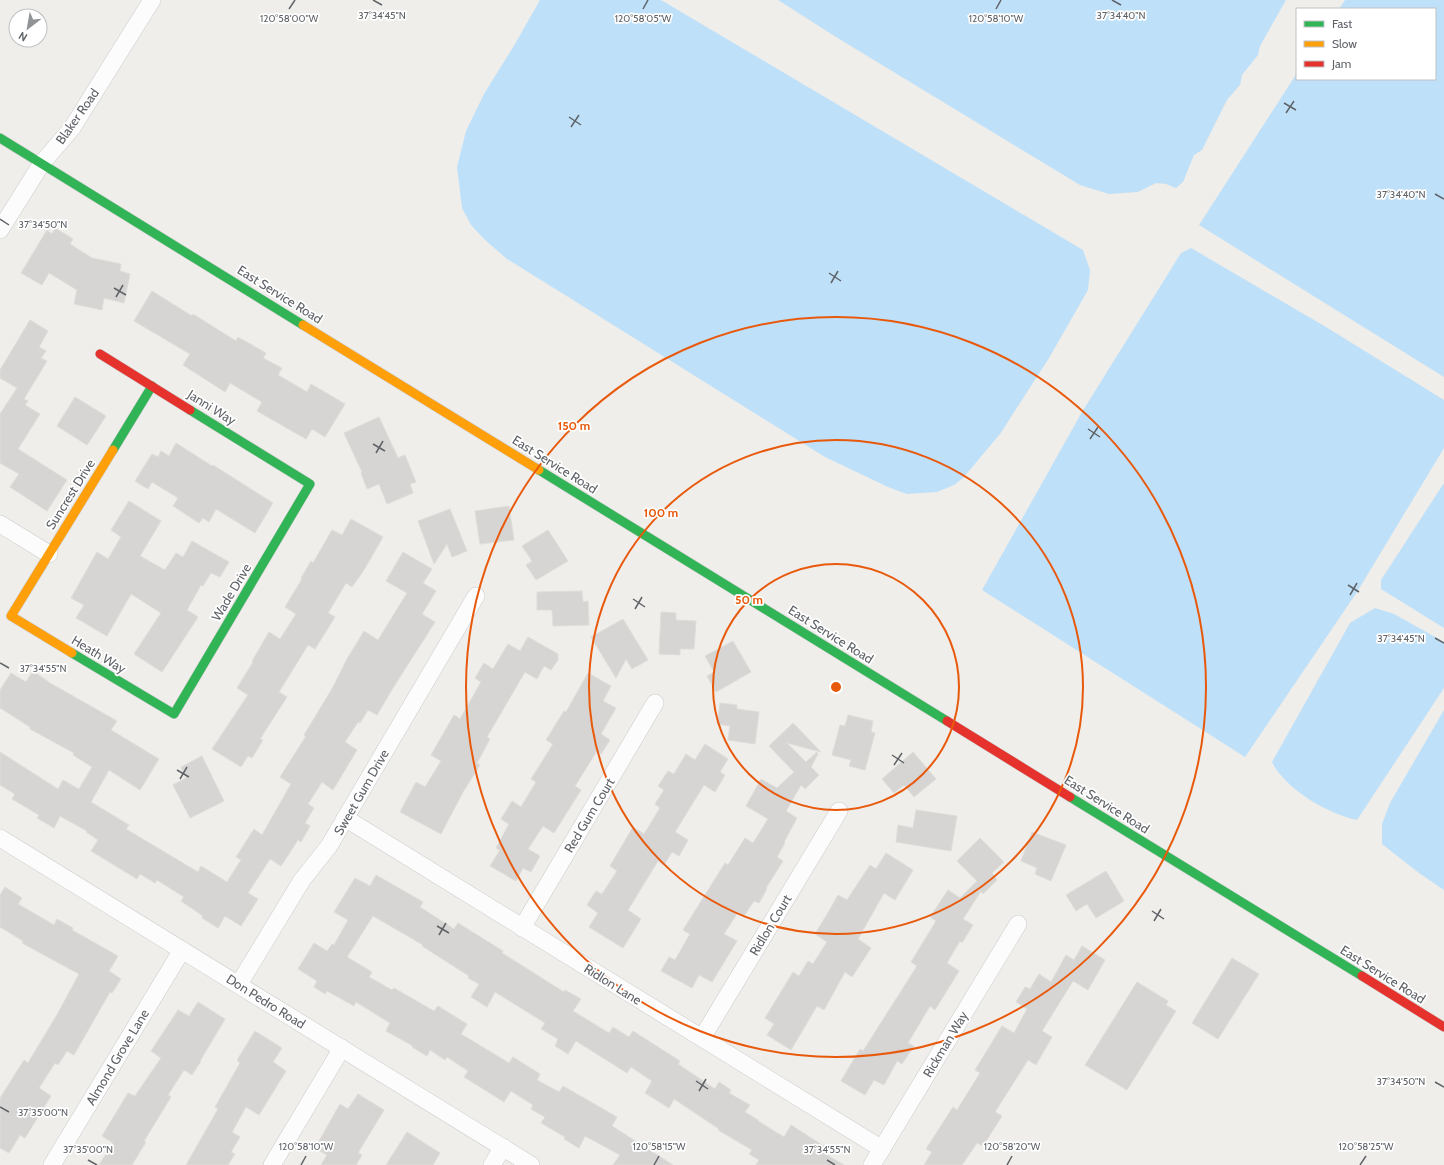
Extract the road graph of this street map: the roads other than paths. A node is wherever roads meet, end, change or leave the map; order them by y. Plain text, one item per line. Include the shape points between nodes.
1 (152, 0) edge
2 (0, 138) edge
3 (42, 163) junction
4 (0, 230) edge
5 (100, 354) dead end
6 (152, 386) junction
7 (310, 484) joint
8 (0, 524) edge
9 (49, 554) junction
10 (476, 596) dead end
11 (11, 616) joint
12 (656, 704) dead end
13 (174, 714) joint
14 (839, 812) dead end
15 (346, 818) junction
16 (0, 838) edge
17 (1018, 924) dead end
18 (522, 928) junction
19 (182, 950) junction
20 (239, 984) junction
21 (1444, 1027) edge
22 (702, 1038) junction
23 (342, 1048) junction
24 (503, 1147) junction
25 (882, 1149) junction
26 (52, 1165) edge
27 (272, 1165) edge
28 (492, 1165) edge
29 (532, 1165) edge
30 (872, 1165) edge

1 - 3 street, Blaker Road via 72,128
2 - 3 street, East Service Road
3 - 4 street, Blaker Road
3 - 21 street, East Service Road
5 - 6 street, Janni Way
6 - 7 street, Janni Way
6 - 9 street, Suncrest Drive
7 - 13 street, Wade Drive
8 - 9 street
9 - 11 street, Suncrest Drive
10 - 15 street, Sweet Gum Drive
11 - 13 street, Heath Way
12 - 18 street, Red Gum Court
14 - 22 street, Ridlon Court
15 - 18 street, Ridlon Lane
15 - 20 street, Sweet Gum Drive via 329,846 302,880
16 - 19 street, Don Pedro Road
17 - 25 street, Rickman Way
18 - 22 street, Ridlon Lane
19 - 20 street, Don Pedro Road
19 - 26 street, Almond Grove Lane
20 - 23 street, Don Pedro Road
22 - 25 street, Ridlon Lane
23 - 24 street, Don Pedro Road
23 - 27 street
24 - 28 street
24 - 29 street, Don Pedro Road
25 - 30 street, Rickman Way

